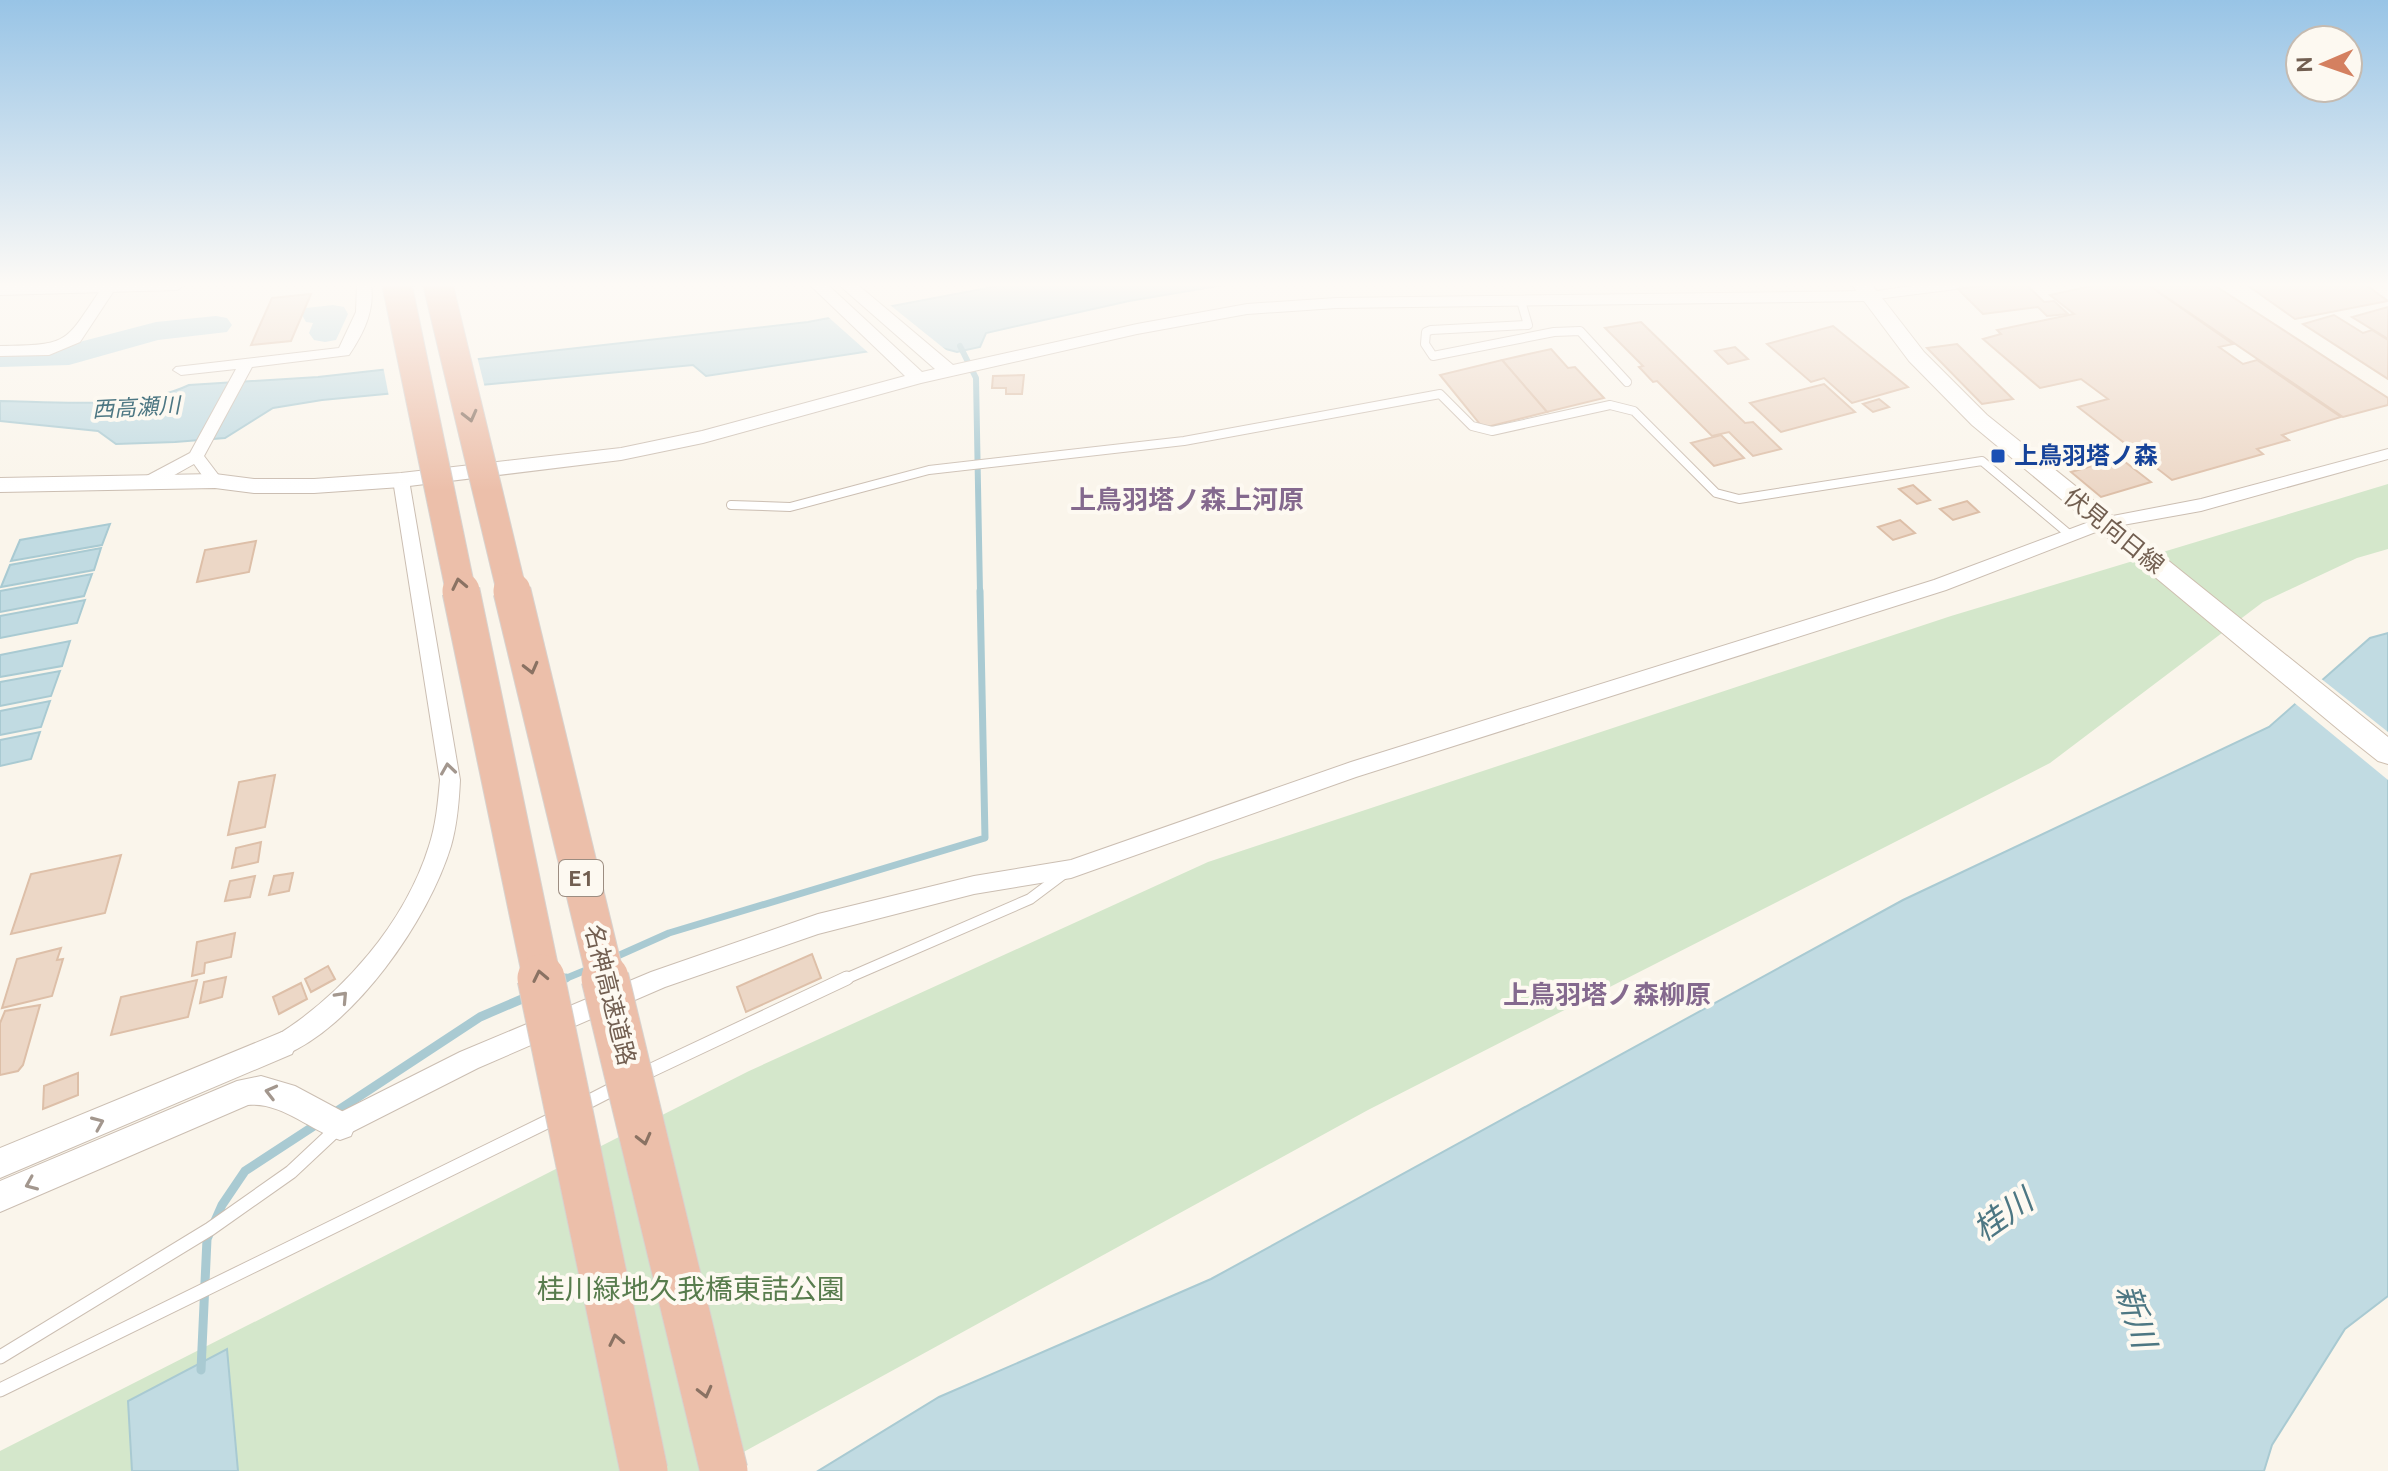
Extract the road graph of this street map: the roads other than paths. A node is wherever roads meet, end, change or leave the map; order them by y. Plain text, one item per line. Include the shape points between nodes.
1 (328, 354) edge
2 (411, 354) edge
3 (455, 354) edge
4 (893, 354) edge
5 (928, 354) edge
6 (1027, 354) edge
7 (1601, 354) edge
8 (1912, 354) edge
9 (247, 362) junction
10 (181, 370) dead end
11 (949, 371) junction
12 (918, 378) junction
13 (1627, 382) dead end
14 (2388, 454) edge
15 (196, 456) junction
16 (401, 480) junction
17 (215, 481) junction
18 (147, 483) junction
19 (0, 485) edge
20 (731, 505) dead end
21 (2108, 527) junction
22 (2070, 535) junction
23 (2388, 753) edge
24 (1071, 869) junction
25 (282, 1045) joint
26 (340, 1126) junction
27 (0, 1163) edge
28 (0, 1197) edge
29 (0, 1357) edge
30 (0, 1390) edge
31 (644, 1471) edge
32 (724, 1471) edge

1 - 9 street
31 -> 2 highway, E1, bridge
3 -> 32 highway, 名神高速道路 / E1, bridge
4 - 12 street
5 - 11 street
6 - 11 street
7 - 13 lane
8 - 21 main road, 伏見向日線 via 1943,387
9 - 10 street
9 - 15 street
11 - 12 street
12 - 16 street via 621,454
14 - 21 street
15 - 17 street
15 - 18 street
16 - 17 street via 314,486
25 -> 16 street via 305,1034 370,966 414,904 436,859 447,820 450,780
17 - 18 street
18 - 19 street
20 - 22 lane via 790,507 929,470 1184,441 1440,394 1472,426 1492,431 1610,405 1634,411 1716,493 1739,499 1982,461
21 - 22 street
21 - 23 main road, 伏見向日線
22 - 24 street via 1940,585 1351,770
24 - 26 street via 895,903 741,949 479,1056
24 - 30 lane via 1030,899 668,1062
27 -> 25 street
26 -> 28 street via 275,1090 247,1091
26 - 29 lane via 279,1181 169,1259

